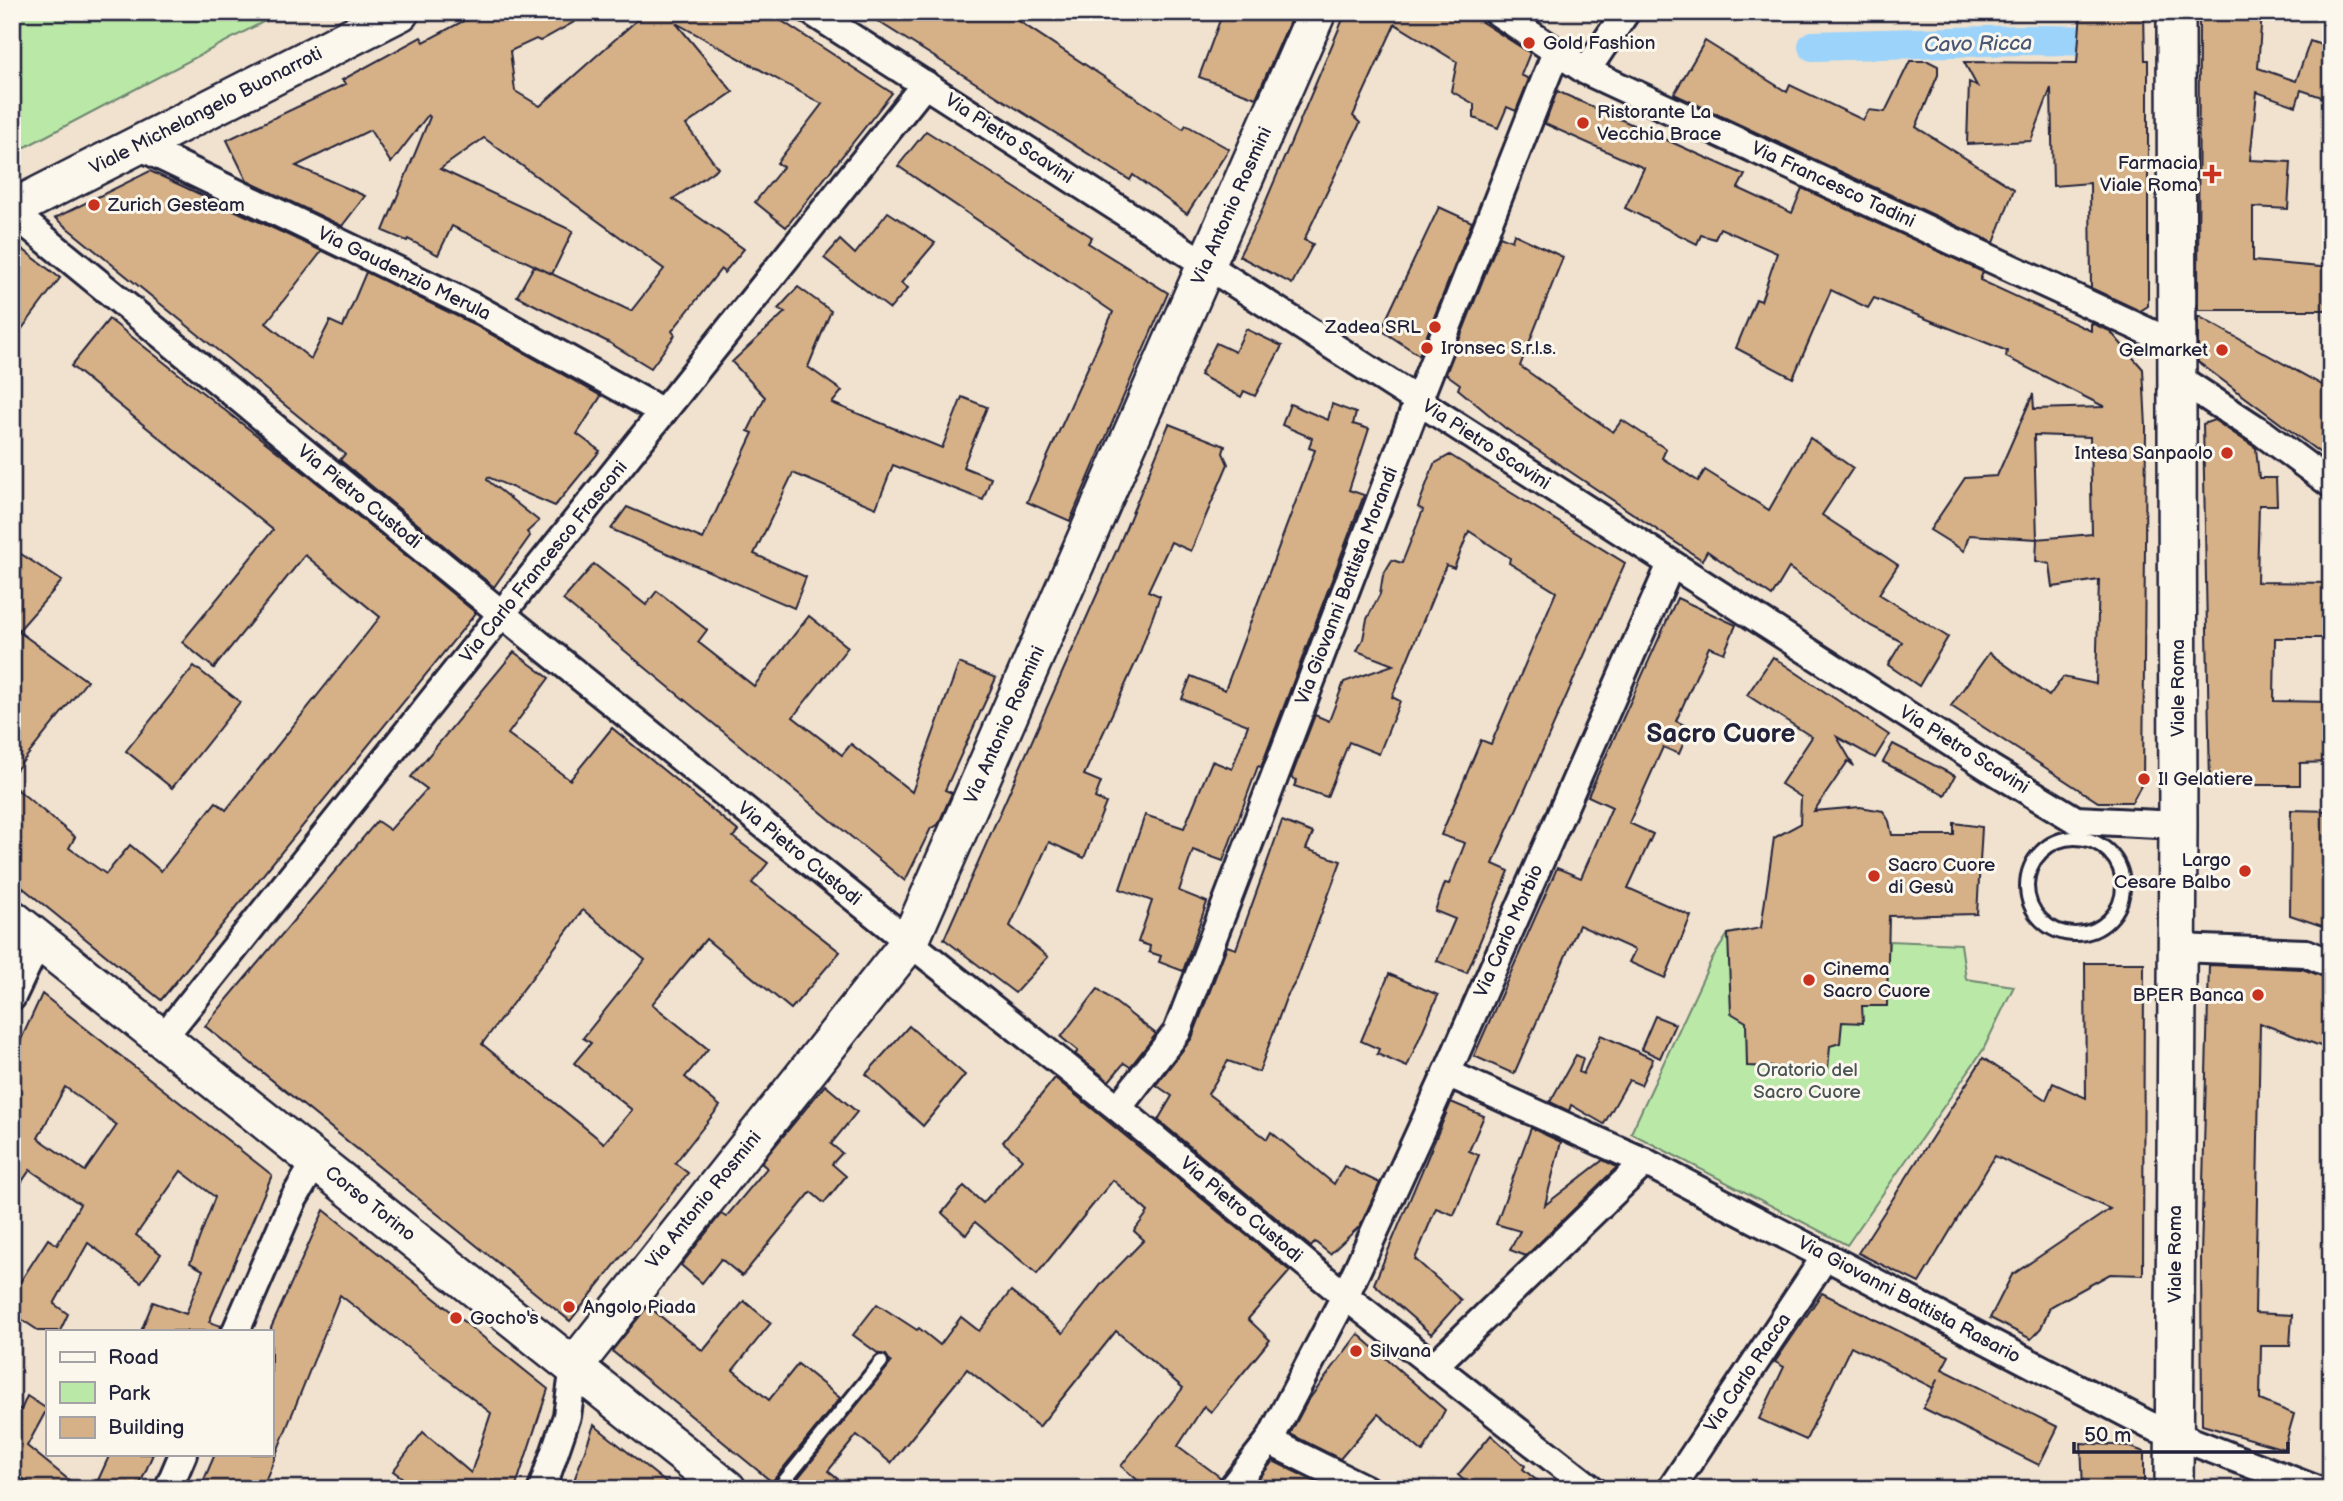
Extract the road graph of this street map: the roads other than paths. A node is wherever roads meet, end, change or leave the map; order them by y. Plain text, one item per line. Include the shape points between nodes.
1 (400, 12) edge
2 (812, 12) edge
3 (1317, 12) edge
4 (1497, 12) edge
5 (1626, 12) edge
6 (2176, 12) edge
7 (1556, 52) junction
8 (1586, 71) junction
9 (925, 84) junction
10 (139, 146) junction
11 (12, 210) edge
12 (1206, 265) junction
13 (2177, 361) junction
14 (1418, 401) junction
15 (663, 412) junction
16 (2331, 484) edge
17 (1671, 564) junction
18 (502, 614) junction
19 (2178, 825) junction
20 (2073, 829) junction
21 (26, 930) edge
22 (909, 943) junction
23 (2177, 948) junction
24 (2331, 964) edge
25 (12, 998) edge
26 (162, 1039) junction
27 (1447, 1073) junction
28 (1118, 1108) junction
29 (316, 1161) junction
30 (1645, 1162) junction
31 (1825, 1257) junction
32 (1345, 1296) junction
33 (236, 1330) edge
34 (881, 1362) dead end
35 (574, 1366) junction
36 (1434, 1366) junction
37 (2174, 1437) junction
38 (1269, 1441) junction
39 (182, 1456) edge
40 (168, 1489) edge
41 (542, 1489) edge
42 (727, 1489) edge
43 (778, 1489) edge
44 (1231, 1489) edge
45 (1366, 1489) edge
46 (1592, 1489) edge
47 (1671, 1489) edge
48 (2174, 1489) edge
49 (2315, 1489) edge

1 - 10 street, Viale Michelangelo Buonarroti
2 - 9 street, Via Pietro Scavini
3 - 12 street, Via Antonio Rosmini
4 - 7 street, Via Francesco Tadini
5 - 8 street
6 - 13 street, Viale Roma
7 - 8 street, Via Francesco Tadini
7 - 14 street, Via Giovanni Battista Morandi
8 - 13 street, Via Francesco Tadini
9 - 12 street, Via Pietro Scavini
9 - 15 street, Via Carlo Francesco Frasconi
10 - 11 street, Viale Michelangelo Buonarroti
10 - 15 street, Via Gaudenzio Merula via 476,308
11 - 18 street, Via Pietro Custodi
12 - 14 street, Via Pietro Scavini
12 - 22 street, Via Antonio Rosmini
13 - 16 street, Via Francesco Tadini
13 - 19 street, Viale Roma
14 - 17 street, Via Pietro Scavini
14 - 28 street, Via Giovanni Battista Morandi via 1177,1032
15 - 18 street, Via Carlo Francesco Frasconi
17 - 20 street, Via Pietro Scavini via 1990,768
17 - 27 street, Via Carlo Morbio
18 - 22 street, Via Pietro Custodi
18 - 26 street, Via Carlo Francesco Frasconi
19 - 20 street, Via Pietro Scavini
19 - 23 street, Viale Roma
20 - 20 lane via 2114,858 2123,882 2119,906 2109,920 2080,934 2049,927 2038,918 2026,890 2028,875 2043,849
21 - 25 street
21 - 26 street, Corso Torino
22 - 28 street, Via Pietro Custodi
22 - 35 street, Via Antonio Rosmini
23 - 24 street via 2306,953
23 - 37 street, Viale Roma
26 - 29 street, Corso Torino
27 - 30 street, Via Giovanni Battista Rasario
27 - 32 street, Via Carlo Morbio
28 - 32 street, Via Pietro Custodi
29 - 33 street via 293,1200
29 - 35 street, Corso Torino
30 - 31 street, Via Giovanni Battista Rasario
30 - 36 street
31 - 37 street, Via Giovanni Battista Rasario
31 - 47 street, Via Carlo Racca
32 - 36 street, Via Pietro Custodi
32 - 38 street, Via Carlo Morbio
34 - 43 lane
35 - 41 street via 567,1416
35 - 42 street, Corso Torino
36 - 46 street, Via Pietro Custodi
37 - 48 street, Viale Roma
37 - 49 street, Via Giovanni Battista Rasario
38 - 44 street, Via Carlo Morbio
38 - 45 street
39 - 40 street

